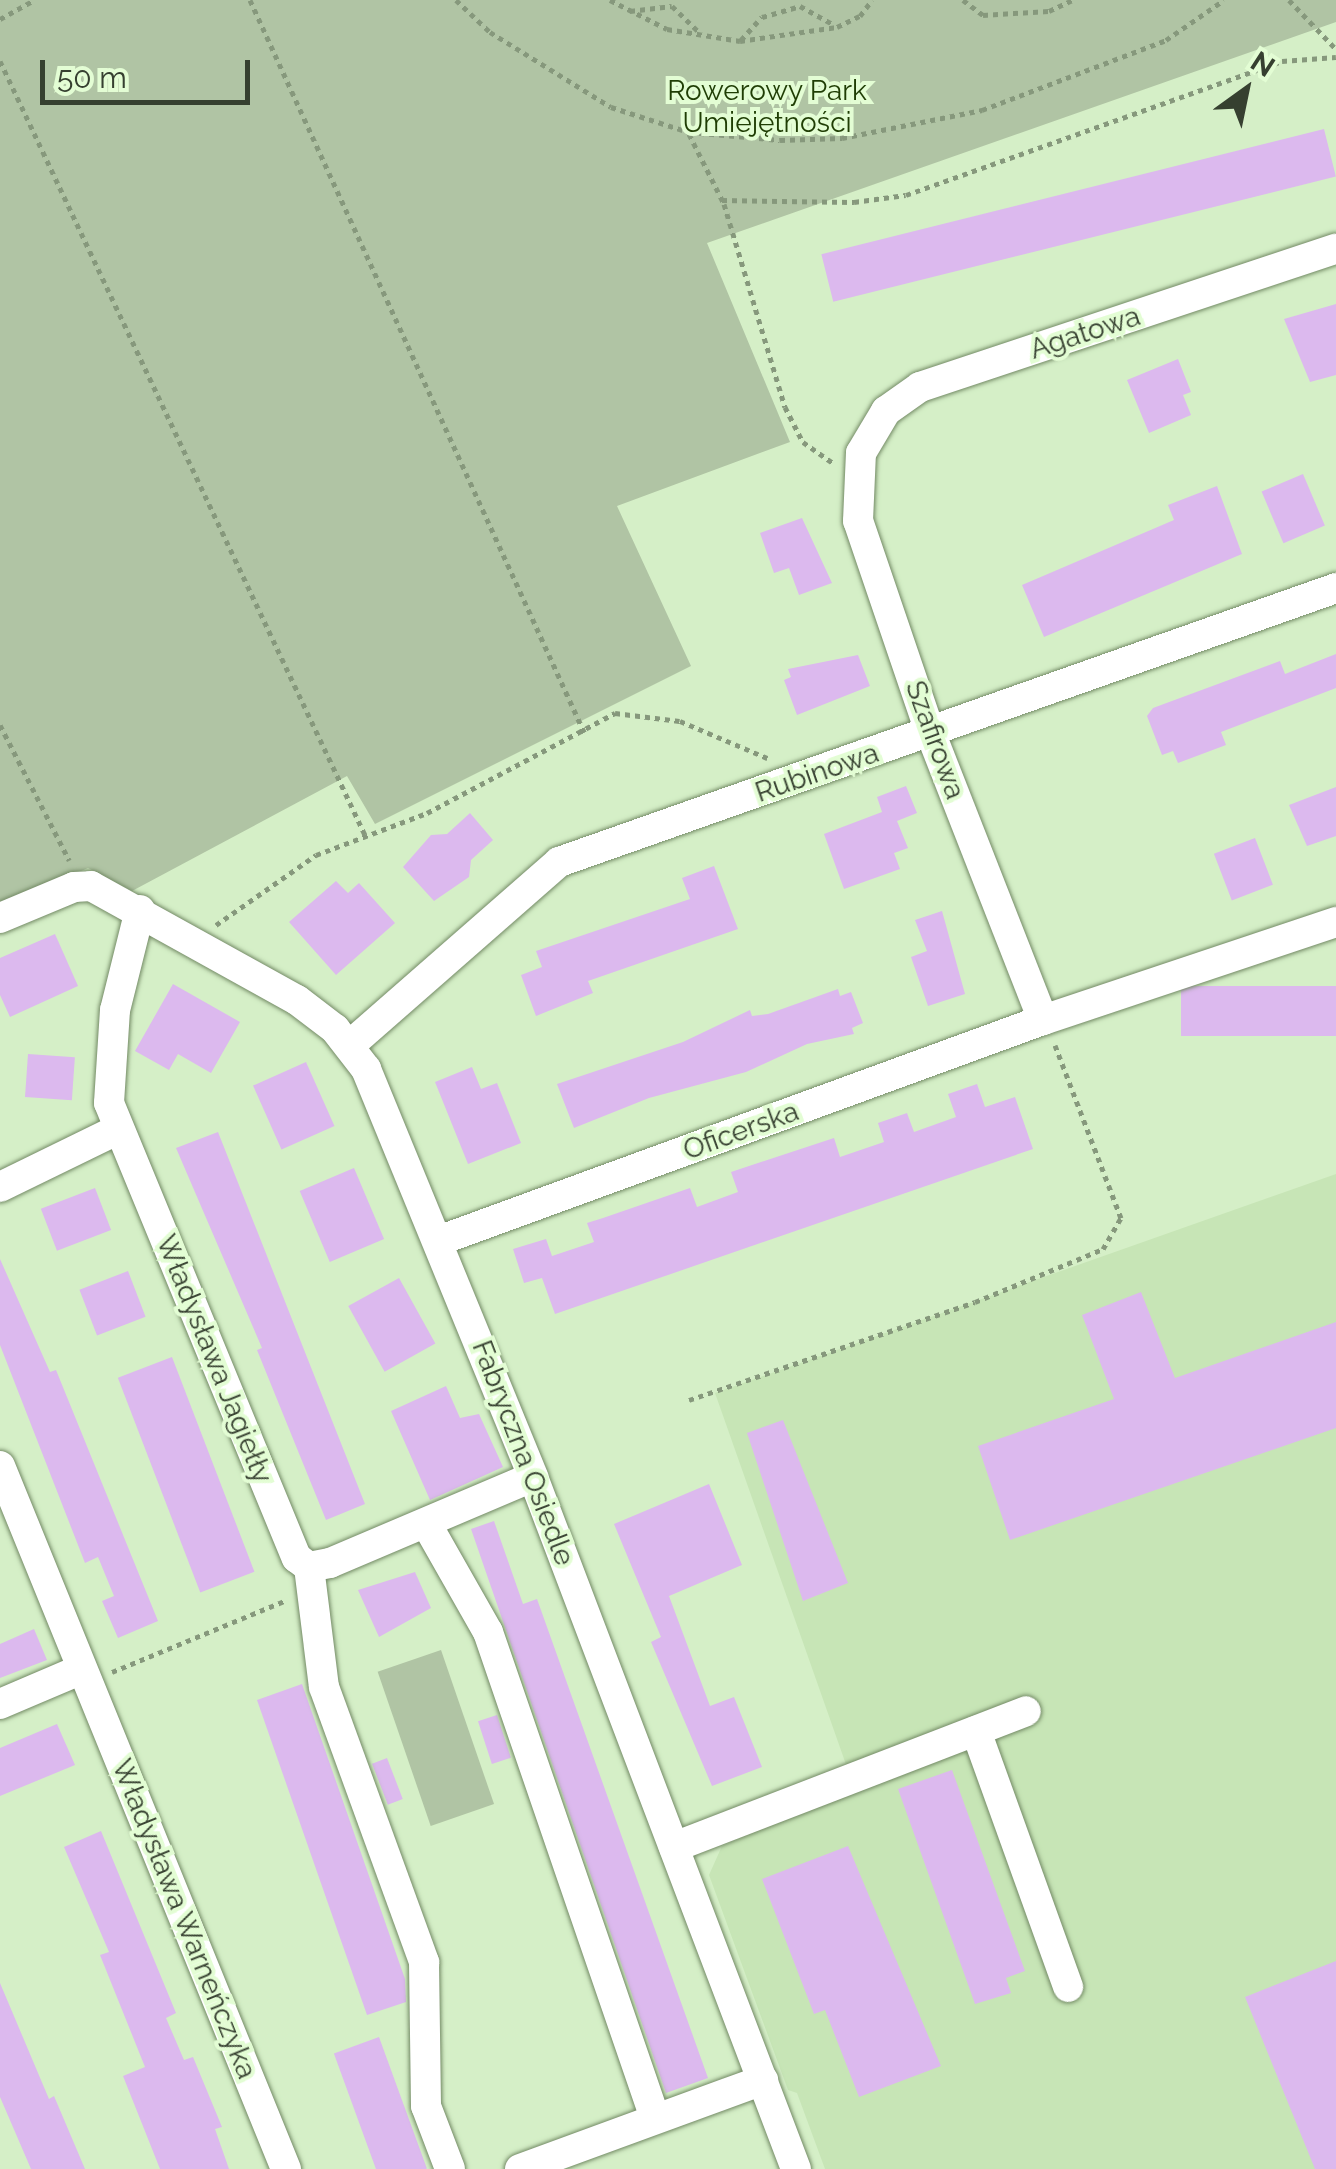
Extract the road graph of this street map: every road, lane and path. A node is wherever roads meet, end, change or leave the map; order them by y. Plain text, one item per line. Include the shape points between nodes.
1 (34, 0) edge
2 (250, 0) edge
3 (456, 0) edge
4 (610, 0) edge
5 (872, 0) edge
6 (963, 0) edge
7 (1073, 0) edge
8 (1224, 0) edge
9 (1289, 0) edge
10 (629, 11) junction
11 (0, 19) edge
12 (836, 26) junction
13 (703, 36) junction
14 (740, 41) junction
15 (1336, 49) edge
16 (1336, 58) edge
17 (0, 62) edge
18 (689, 132) junction
19 (722, 200) junction
20 (1336, 250) edge
21 (859, 462) junction
22 (1336, 588) edge
23 (0, 725) edge
24 (584, 732) junction
25 (930, 732) junction
26 (791, 783) junction
27 (366, 835) junction
28 (78, 886) junction
29 (140, 910) junction
30 (0, 918) edge
31 (1336, 922) edge
32 (200, 941) junction
33 (1043, 1020) junction
34 (350, 1045) junction
35 (119, 1129) junction
36 (0, 1187) edge
37 (438, 1241) junction
38 (689, 1400) dead end
39 (0, 1466) edge
40 (533, 1477) junction
41 (426, 1522) junction
42 (310, 1579) junction
43 (82, 1669) junction
44 (0, 1704) edge
45 (1026, 1711) dead end
46 (976, 1730) junction
47 (674, 1848) junction
48 (1068, 1987) dead end
49 (763, 2080) junction
50 (654, 2118) junction
51 (286, 2169) edge
52 (450, 2169) edge
53 (520, 2169) edge
54 (796, 2169) edge

1 - 11 path
2 - 24 path
3 - 18 path via 490,32 611,107
4 - 10 path
5 - 12 path via 860,16
6 - 7 path via 983,15 1049,11
8 - 18 path via 1166,40 982,110 842,138
9 - 15 path
10 - 13 path
10 - 13 path via 672,6
12 - 14 path
12 - 14 path via 800,6 762,17
13 - 14 path
16 - 19 path via 1282,62 906,195 854,202
17 - 27 path
18 - 19 path
19 - 21 path via 785,407 803,442 825,461
20 - 21 street, Agatowa via 920,387 886,411
21 - 25 street, Szafirowa via 858,522
22 - 25 street, Rubinowa
23 - 28 path
24 - 26 path via 615,713 680,721 782,765
24 - 27 path via 427,813
25 - 26 street, Rubinowa
25 - 33 street, Szafirowa
26 - 34 street, Rubinowa via 558,862
27 - 32 path via 298,866
28 - 29 street, Fabryczna Osiedle
28 - 30 street
29 - 32 street, Fabryczna Osiedle
29 - 35 street, Władysława Jagiełły via 106,1072
31 - 33 street
32 - 34 street, Fabryczna Osiedle via 315,1013
33 - 37 street, Oficerska
33 - 38 path via 1121,1218 1103,1249 974,1302
34 - 37 street, Fabryczna Osiedle via 374,1086
35 - 36 street
35 - 42 street, Władysława Jagiełły
37 - 40 street, Fabryczna Osiedle
39 - 43 street, Władysława Warneńczyka
40 - 41 street
40 - 47 street, Fabryczna Osiedle
41 - 42 street
41 - 50 street via 488,1632
42 - 43 path via 105,1675
42 - 52 street via 324,1687 424,1962 426,2106
43 - 44 street
43 - 51 street, Władysława Warneńczyka
45 - 46 street
46 - 47 street
46 - 48 street
47 - 49 street, Fabryczna Osiedle
49 - 50 street
49 - 54 street, Fabryczna Osiedle
50 - 53 street

